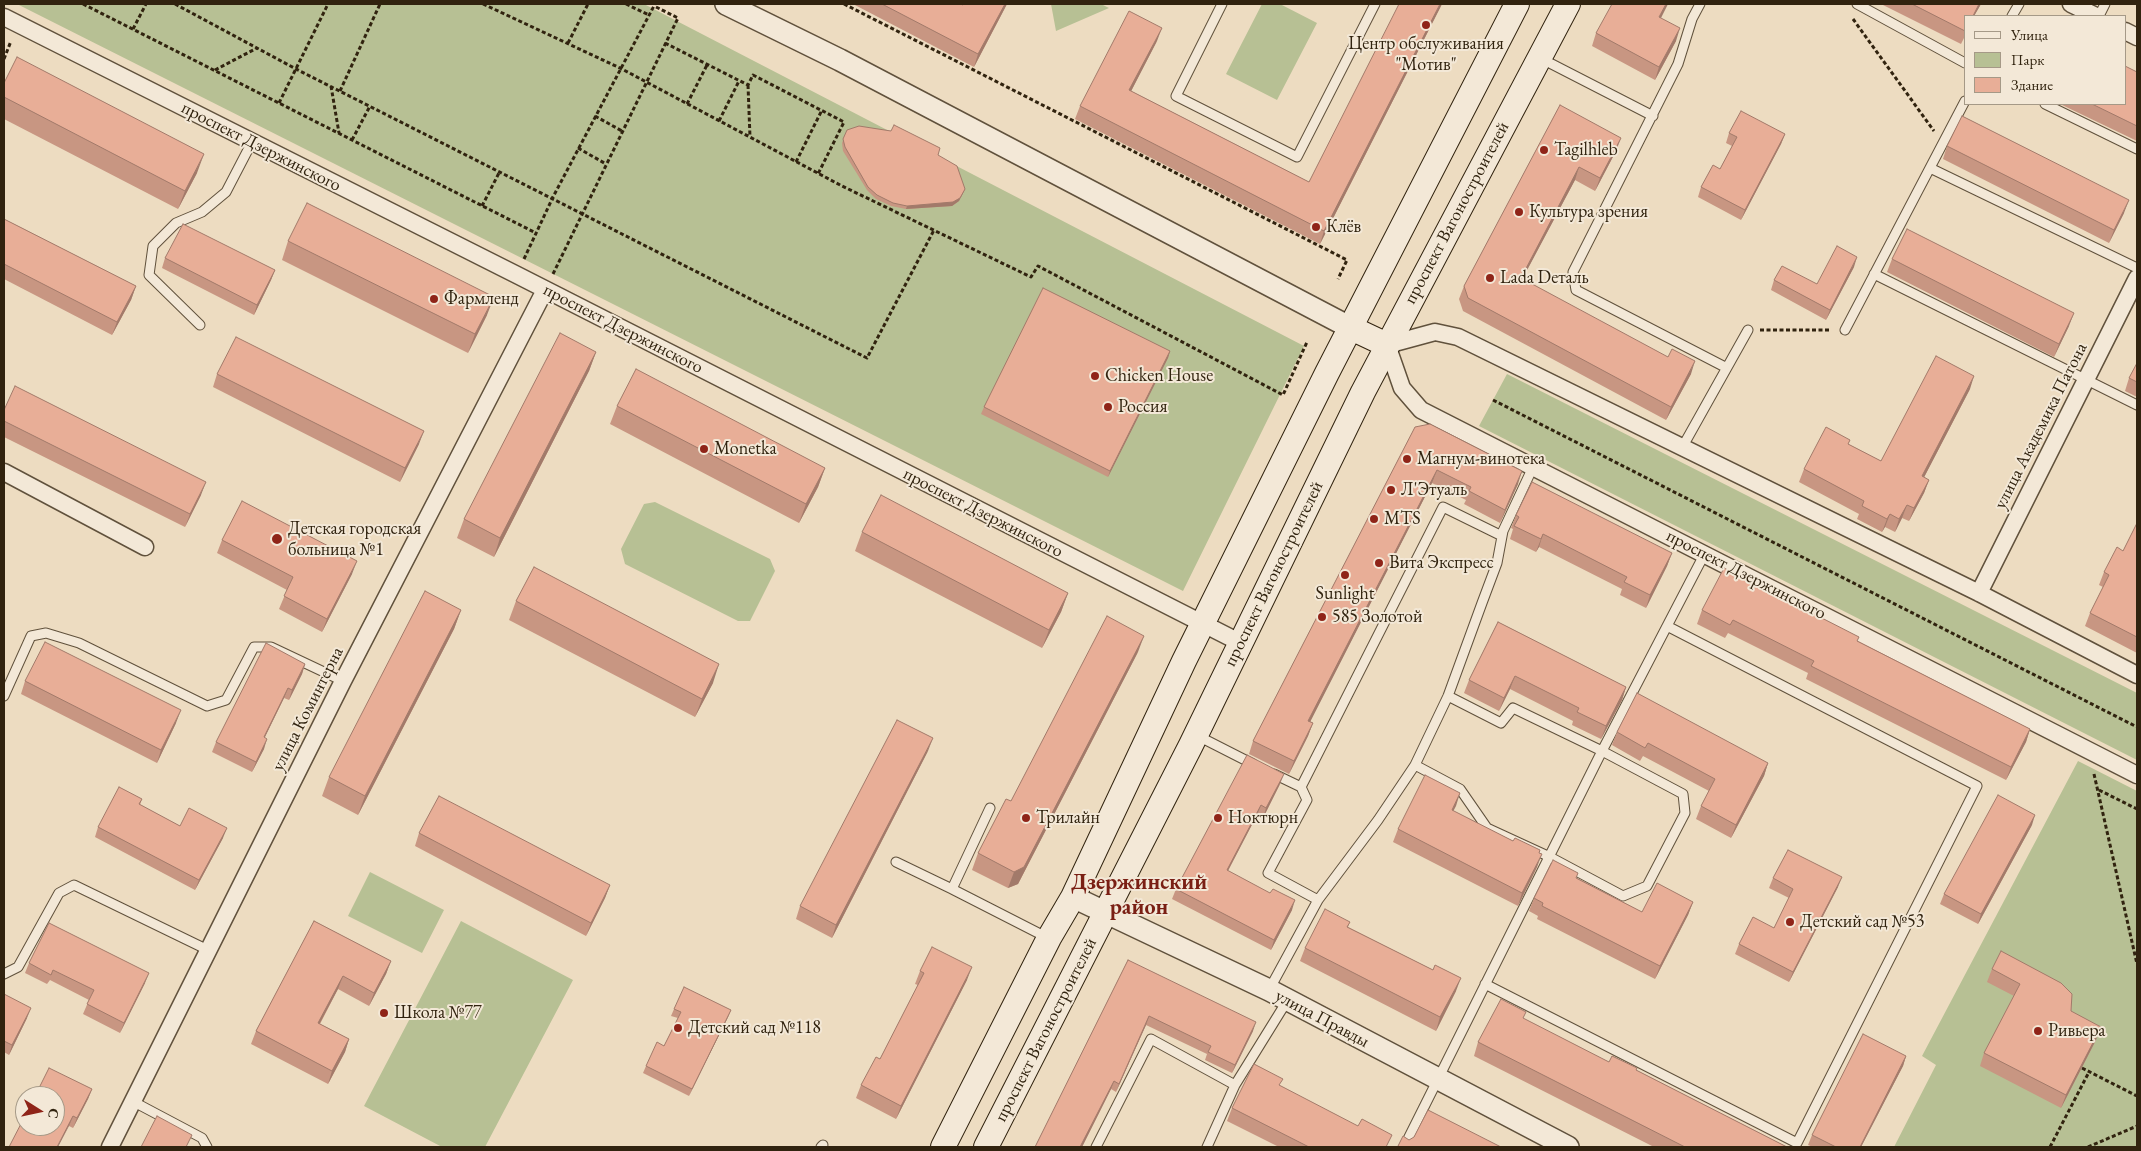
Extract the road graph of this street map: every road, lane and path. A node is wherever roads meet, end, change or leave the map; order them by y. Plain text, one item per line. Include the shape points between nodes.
1 (83, 4) edge
2 (146, 4) edge
3 (174, 4) edge
4 (328, 4) edge
5 (380, 4) edge
6 (483, 4) edge
7 (588, 4) edge
8 (626, 4) edge
9 (726, 4) edge
10 (844, 4) edge
11 (1222, 4) edge
12 (1375, 4) edge
13 (1517, 4) edge
14 (1568, 4) edge
15 (1700, 4) edge
16 (1857, 4) edge
17 (2071, 4) edge
18 (2105, 4) edge
19 (655, 5) edge
20 (1848, 11) dead end
21 (2096, 15) edge
22 (2099, 15) edge
23 (649, 16) junction
24 (4, 17) edge
25 (133, 29) junction
26 (568, 43) junction
27 (665, 43) junction
28 (258, 48) junction
29 (1539, 58) junction
30 (1964, 61) edge
31 (707, 65) junction
32 (620, 68) junction
33 (296, 69) junction
34 (215, 70) junction
35 (646, 81) junction
36 (739, 81) junction
37 (748, 85) junction
38 (330, 86) junction
39 (340, 91) junction
40 (279, 103) junction
41 (1964, 103) edge
42 (687, 104) junction
43 (2047, 105) edge
44 (370, 106) junction
45 (822, 110) junction
46 (595, 116) junction
47 (1653, 116) junction
48 (719, 121) junction
49 (622, 131) junction
50 (339, 133) junction
51 (750, 137) junction
52 (352, 140) junction
53 (252, 142) junction
54 (1942, 142) junction
55 (578, 148) junction
56 (2137, 149) edge
57 (796, 162) junction
58 (606, 164) junction
59 (1930, 168) junction
60 (500, 171) junction
61 (818, 174) junction
62 (553, 197) junction
63 (482, 206) junction
64 (582, 212) junction
65 (934, 230) junction
66 (536, 233) junction
67 (2137, 268) edge
68 (1874, 274) junction
69 (517, 275) junction
70 (2137, 278) edge
71 (1338, 279) dead end
72 (545, 290) junction
73 (200, 325) dead end
74 (1351, 328) junction
75 (1748, 330) joint
76 (1845, 330) joint
77 (1307, 342) dead end
78 (1386, 345) junction
79 (1725, 367) junction
80 (2087, 379) junction
81 (1493, 400) dead end
82 (2137, 405) edge
83 (1684, 446) junction
84 (1533, 467) junction
85 (4, 472) edge
86 (1502, 536) junction
87 (146, 547) dead end
88 (1705, 554) junction
89 (1979, 593) junction
90 (1202, 625) junction
91 (1667, 626) junction
92 (1241, 643) junction
93 (2137, 675) edge
94 (344, 682) junction
95 (4, 696) edge
96 (1448, 696) junction
97 (2137, 727) edge
98 (1195, 735) junction
99 (1602, 751) junction
100 (2089, 752) junction
101 (1415, 765) junction
102 (2137, 775) edge
103 (1301, 787) junction
104 (2098, 790) junction
105 (990, 808) dead end
106 (2137, 810) edge
107 (1550, 857) junction
108 (896, 862) dead end
109 (952, 889) junction
110 (1073, 897) junction
111 (1318, 900) junction
112 (1105, 913) junction
113 (1050, 938) junction
114 (210, 951) junction
115 (2137, 963) edge
116 (4, 974) edge
117 (1485, 984) junction
118 (1269, 990) junction
119 (1288, 1000) junction
120 (2082, 1068) edge
121 (2089, 1072) junction
122 (1438, 1081) junction
123 (1235, 1085) junction
124 (2137, 1096) edge
125 (134, 1102) junction
126 (2137, 1126) edge
127 (110, 1147) edge
128 (207, 1147) edge
129 (943, 1147) edge
130 (986, 1147) edge
131 (1096, 1147) edge
132 (1207, 1147) edge
133 (1404, 1147) edge
134 (1568, 1147) edge
135 (2050, 1147) edge
136 (2088, 1147) edge

1 - 25 path
2 - 25 path
3 - 28 path
4 - 33 path
5 - 39 path
6 - 26 path
7 - 26 path
8 - 23 path
9 - 74 street via 840,60
10 - 71 path via 1347,260
11 - 12 lane via 1176,96 1297,157
13 - 74 main road
14 - 29 main road, проспект Вагоностроителей
15 - 47 lane via 1678,64
16 - 30 lane
17 - 21 street
18 - 22 lane
19 - 23 path
19 - 27 path via 678,18
20 - 54 path
23 - 32 path
24 - 53 street, проспект Дзержинского
25 - 34 path
26 - 32 path
27 - 31 path
27 - 35 path
28 - 33 path
28 - 34 path
29 - 47 lane
29 - 78 main road, проспект Вагоностроителей
31 - 36 path
31 - 42 path
32 - 35 path
32 - 46 path
33 - 38 path
33 - 40 path
34 - 40 path
35 - 42 path
35 - 49 path
36 - 37 path
36 - 48 path
37 - 45 path via 753,75
37 - 51 path
38 - 39 path
38 - 50 path
39 - 44 path
40 - 50 path
41 - 54 lane
42 - 48 path
43 - 56 lane
44 - 52 path
44 - 60 path
45 - 57 path
45 - 61 path via 844,122
46 - 49 path
46 - 55 path
47 - 79 lane via 1573,272 1576,290
48 - 51 path
49 - 58 path
50 - 52 path
51 - 57 path
52 - 63 path
53 - 69 street, проспект Дзержинского
53 - 73 lane via 226,192 202,212 176,223 154,246 149,275
54 - 59 lane
55 - 58 path
55 - 62 path
57 - 61 path
58 - 64 path
59 - 67 lane
59 - 68 lane
60 - 62 path
60 - 63 path
61 - 65 path
62 - 64 path
62 - 66 path
63 - 66 path
64 - 65 path via 867,358
64 - 72 path
65 - 77 path via 1032,277 1038,266 1283,394
66 - 69 path
68 - 76 lane
68 - 80 lane
69 - 72 street, проспект Дзержинского
70 - 80 street, улица Академика Патона
72 - 90 street, проспект Дзержинского
72 - 94 street, улица Коминтерна
74 - 78 main road
74 - 90 main road
75 - 76 path
75 - 79 lane
78 - 83 street via 1435,332 1458,336
78 - 84 street, проспект Дзержинского via 1402,388 1421,410
78 - 92 main road, проспект Вагоностроителей
79 - 83 lane
80 - 82 lane
80 - 89 street, улица Академика Патона
81 - 97 path
83 - 89 street
84 - 86 lane
84 - 88 street, проспект Дзержинского
85 - 87 street
86 - 96 lane via 1497,563
86 - 103 lane via 1443,508
88 - 91 lane
88 - 100 street, проспект Дзержинского
89 - 93 street
90 - 92 street, проспект Дзержинского
90 - 110 main road
91 - 99 lane
91 - 117 lane via 1977,786 1856,1027 1797,1143
92 - 98 main road, проспект Вагоностроителей
94 - 95 lane via 271,647 254,647 226,700 207,706 79,643 46,634 31,636
94 - 114 street, улица Коминтерна
96 - 99 lane via 1501,723 1513,708
96 - 101 lane
98 - 103 lane
98 - 112 main road, проспект Вагоностроителей
99 - 107 lane
99 - 107 lane via 1683,794 1685,813 1647,886 1623,896
100 - 102 street, проспект Дзержинского
100 - 104 path
101 - 107 lane via 1460,789 1486,828
101 - 111 lane
103 - 111 lane via 1307,800 1268,873
104 - 106 path
104 - 115 path
105 - 109 lane
107 - 117 lane
108 - 109 lane
109 - 113 lane
110 - 112 street, улица Правды
110 - 113 main road
111 - 118 lane
112 - 118 street, улица Правды
112 - 130 main road, проспект Вагоностроителей
113 - 129 main road
114 - 116 lane via 74,884 59,893 18,967
114 - 125 street, улица Коминтерна
117 - 122 lane
118 - 119 street, улица Правды
119 - 122 street, улица Правды
119 - 123 lane
120 - 121 path
121 - 124 path
121 - 135 path
122 - 133 lane
122 - 134 street, улица Правды
123 - 131 lane via 1150,1039
123 - 132 lane
125 - 127 street, улица Коминтерна
125 - 128 lane via 202,1138
126 - 136 path

